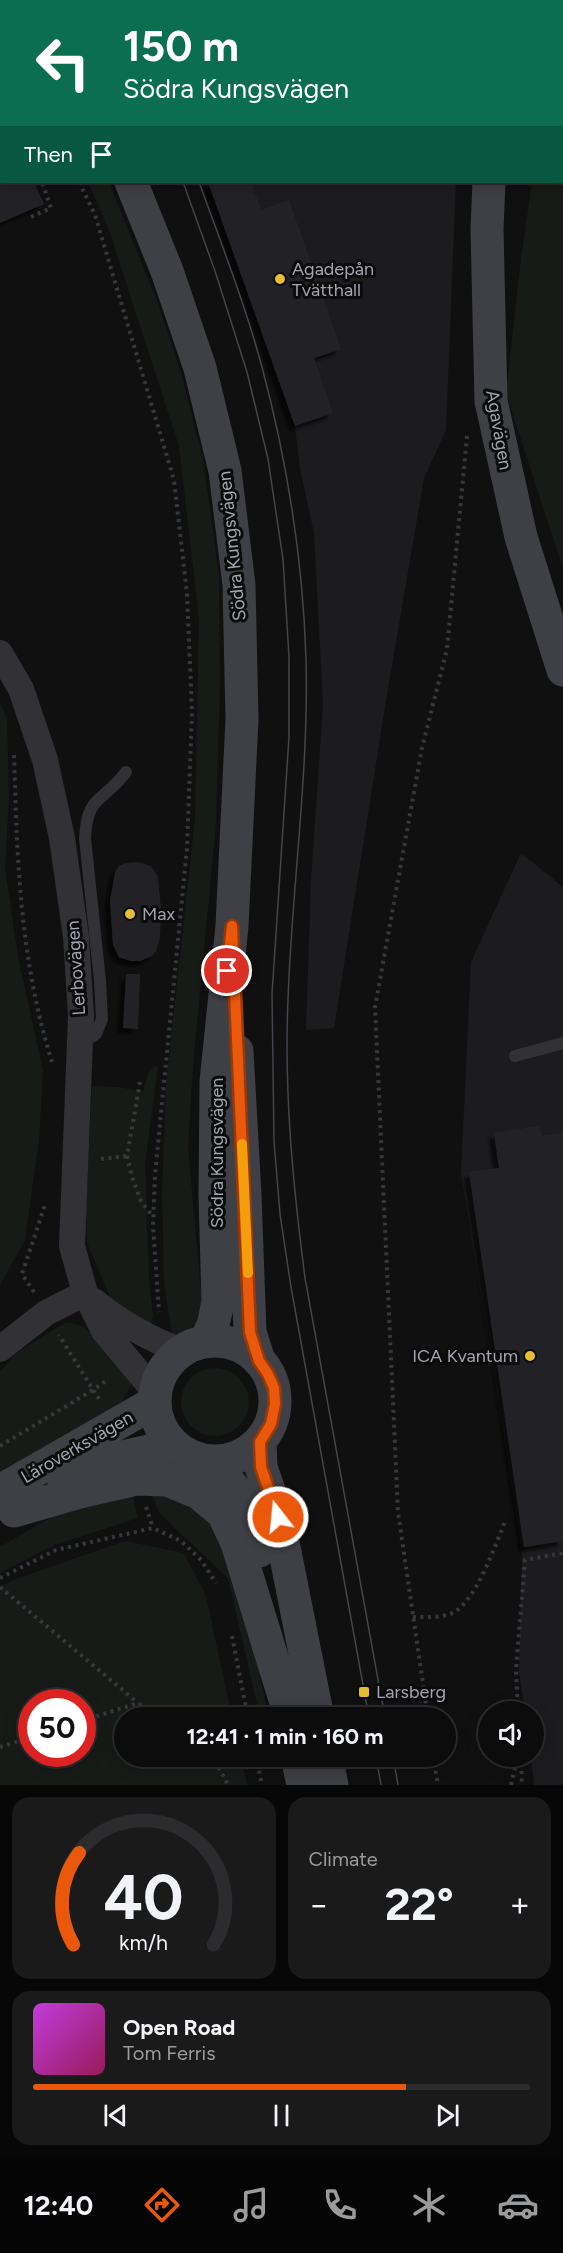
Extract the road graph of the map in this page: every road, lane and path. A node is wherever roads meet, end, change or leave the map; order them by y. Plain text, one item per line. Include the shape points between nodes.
1 (42, 183) edge
2 (79, 183) edge
3 (131, 183) edge
4 (489, 183) edge
5 (31, 217) dead end
6 (467, 435) dead end
7 (0, 653) edge
8 (563, 670) edge
9 (14, 750) dead end
10 (126, 772) dead end
11 (232, 926) junction
12 (80, 1039) junction
13 (563, 1043) edge
14 (515, 1056) dead end
15 (53, 1065) dead end
16 (140, 1082) dead end
17 (46, 1202) dead end
18 (153, 1218) junction
19 (85, 1293) junction
20 (46, 1313) junction
21 (180, 1344) junction
22 (0, 1349) edge
23 (259, 1361) junction
24 (132, 1364) junction
25 (93, 1390) junction
26 (155, 1397) junction
27 (116, 1424) junction
28 (260, 1442) junction
29 (0, 1446) edge
30 (174, 1446) junction
31 (205, 1461) junction
32 (138, 1479) junction
33 (5, 1507) edge
34 (506, 1519) dead end
35 (153, 1528) junction
36 (563, 1553) edge
37 (0, 1578) edge
38 (0, 1587) edge
39 (220, 1593) dead end
40 (413, 1617) junction
41 (231, 1634) dead end
42 (517, 1701) edge
43 (138, 1703) junction
44 (143, 1707) edge
45 (246, 1707) edge
46 (286, 1707) edge
47 (287, 1707) edge
48 (316, 1707) edge
49 (426, 1707) edge
50 (96, 1716) edge
51 (18, 1742) edge
52 (0, 1748) edge
53 (219, 1767) edge
54 (258, 1767) edge
55 (299, 1767) edge
56 (328, 1767) edge
57 (435, 1767) edge
58 (516, 1767) edge
59 (521, 1767) edge
60 (228, 1785) edge
61 (262, 1785) edge
62 (303, 1785) edge
63 (332, 1785) edge
64 (438, 1785) edge
65 (511, 1785) edge
66 (522, 1785) edge

1 - 5 path via 51,208
2 - 18 path via 95,215 174,480 188,594 192,712 187,848
3 - 11 main road, Södra Kungsvägen via 200,368 225,471 239,585 241,652 242,719
4 - 8 main road, Agavägen via 491,400 521,537
6 - 40 path via 447,649 422,748 375,1007 398,1512
7 - 12 street, Lerbovägen via 21,689 34,724 62,838 76,937
9 - 15 path via 21,913 40,1024
10 - 12 lane via 95,802 86,820 102,1019 96,1034
11 - 21 main road, Södra Kungsvägen via 216,1082 218,1302 213,1325
11 - 23 main road, Södra Kungsvägen via 250,1332
12 - 19 street, Lerbovägen via 72,1246
13 - 14 lane
16 - 18 path via 127,1156 141,1201
17 - 20 path via 22,1274
18 - 21 path via 159,1324
19 - 20 street
19 - 21 street via 117,1320
19 - 24 street, Lerbovägen via 104,1331
20 - 22 street
20 - 25 path
21 - 23 main road, Södra Kungsvägen via 237,1345
21 - 26 main road, Södra Kungsvägen via 165,1368
23 - 28 main road, Södra Kungsvägen via 271,1378 275,1399 271,1424
24 - 25 path
24 - 26 street, Lerbovägen
25 - 27 path
25 - 29 path
26 - 27 main road, Läroverksvägen
26 - 30 main road via 159,1424
27 - 33 main road, Läroverksvägen
28 - 31 main road via 233,1459
28 - 48 main road, Södra Kungsvägen via 261,1467 278,1517
30 - 31 main road
30 - 33 main road, Läroverksvägen via 120,1456
31 - 47 main road via 235,1489 257,1538
32 - 33 main road
32 - 35 path
32 - 46 main road via 183,1485 200,1493 223,1513 237,1543
34 - 40 path via 465,1604 440,1617
35 - 37 path via 56,1550
35 - 39 path via 182,1541 201,1560
36 - 42 path via 525,1560 516,1669
38 - 43 path
40 - 49 path
41 - 45 path
43 - 44 path
43 - 50 path
51 - 52 path
53 - 60 path
54 - 61 path
55 - 62 main road
56 - 63 main road
57 - 64 path
58 - 65 path
59 - 66 path

